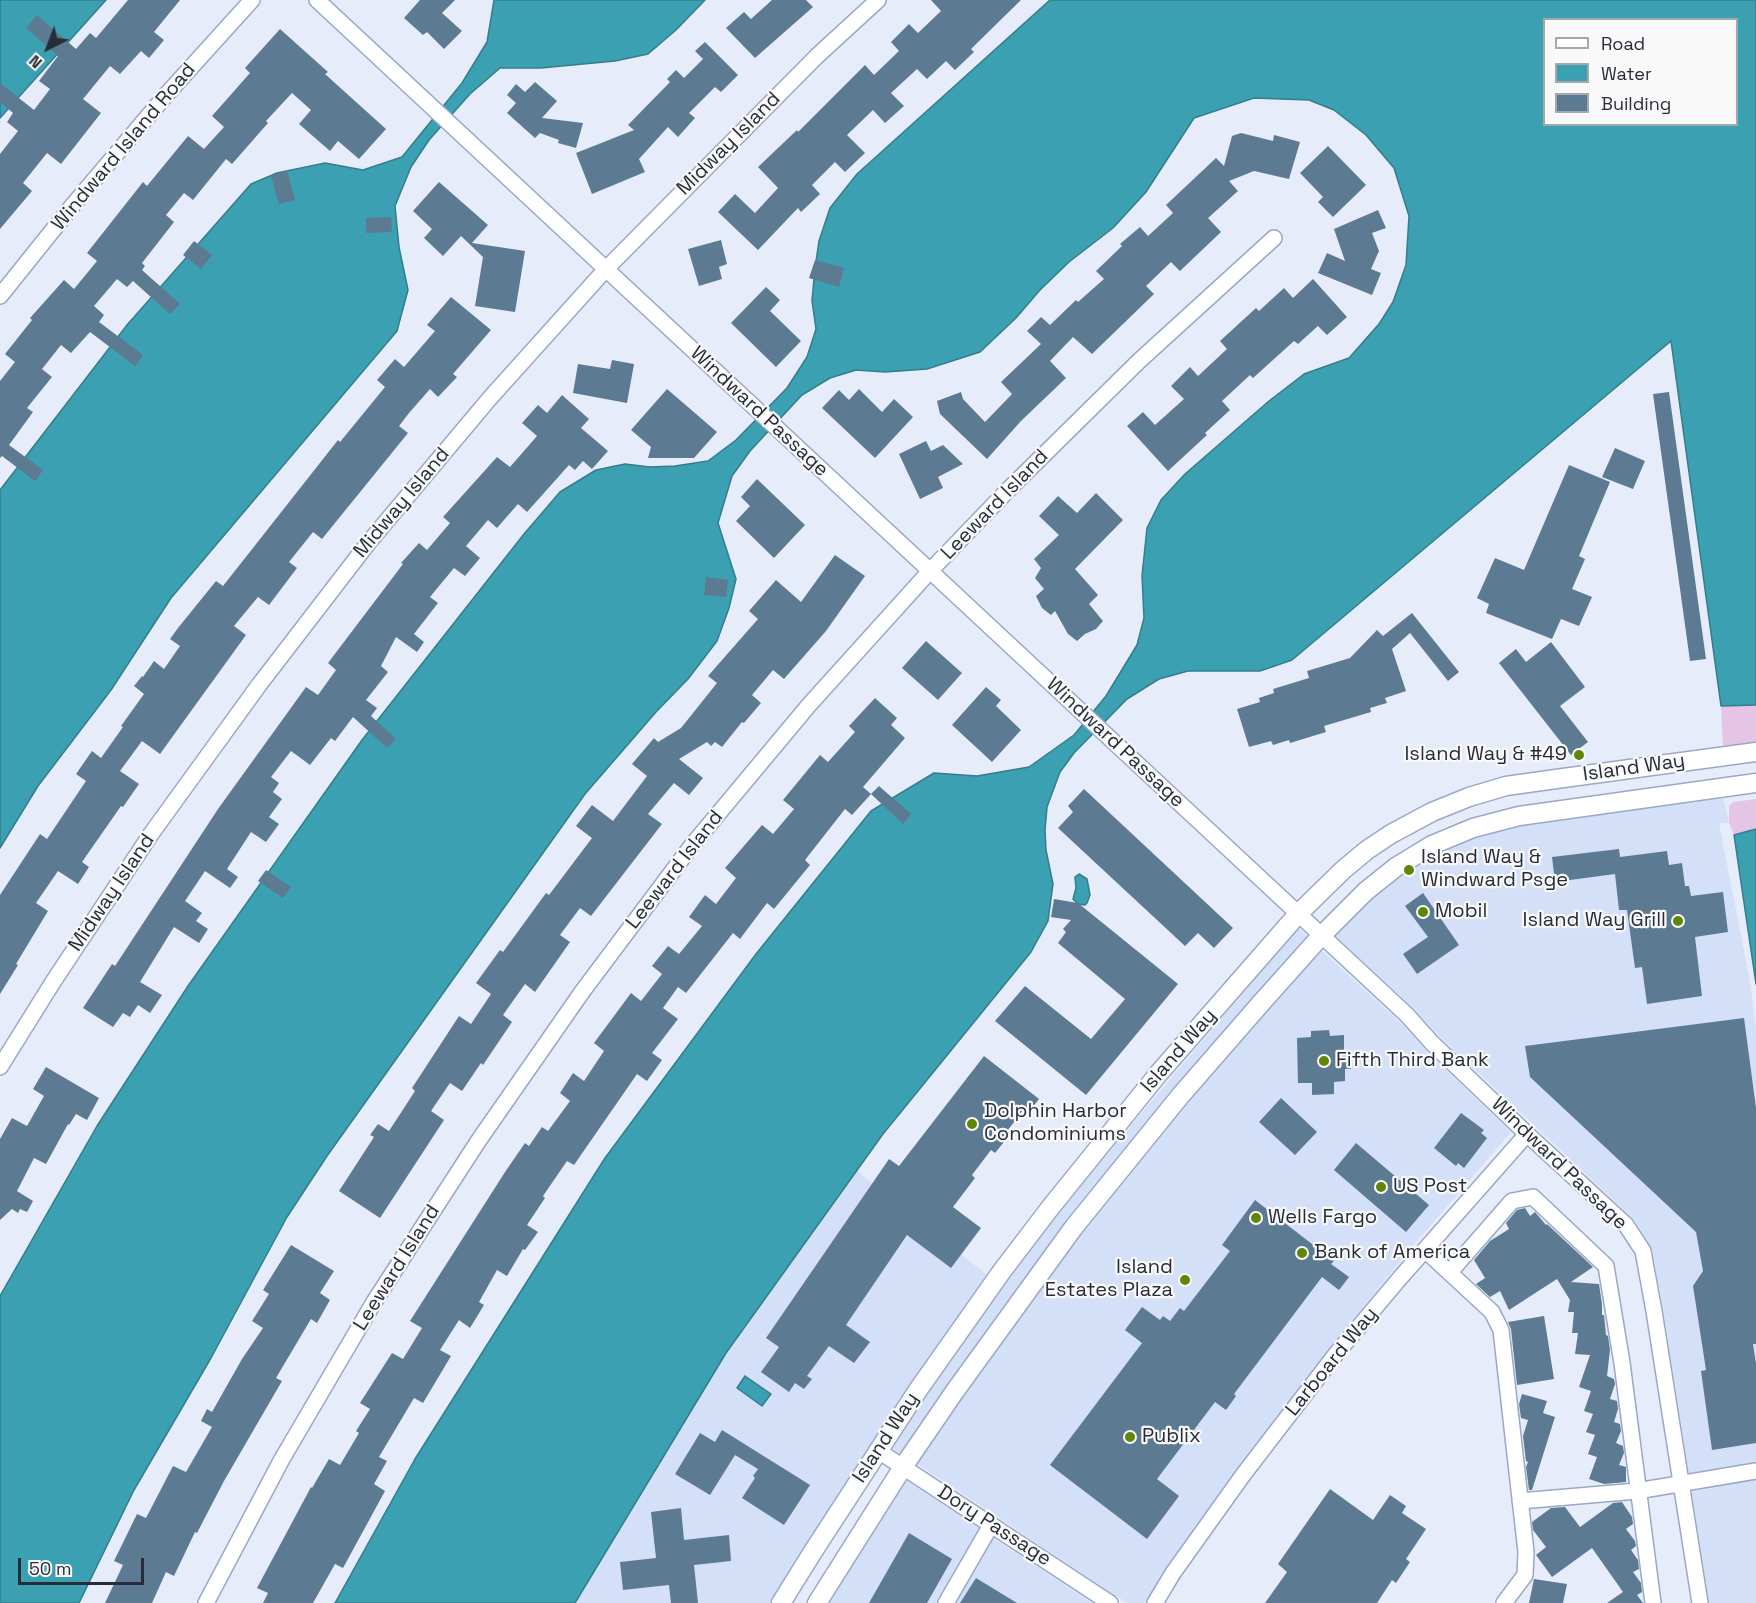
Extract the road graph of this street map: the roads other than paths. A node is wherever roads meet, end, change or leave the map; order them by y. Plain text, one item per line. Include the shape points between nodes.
1 (252, 0) edge
2 (317, 0) edge
3 (878, 0) edge
4 (1274, 238) dead end
5 (606, 269) junction
6 (0, 296) edge
7 (930, 571) junction
8 (1756, 752) edge
9 (1756, 783) edge
10 (1298, 914) junction
11 (1321, 936) junction
12 (0, 1067) edge
13 (1527, 1134) junction
14 (1425, 1250) junction
15 (1450, 1272) junction
16 (878, 1450) junction
17 (903, 1467) junction
18 (1756, 1471) edge
19 (1682, 1485) junction
20 (1637, 1491) junction
21 (1520, 1501) junction
22 (991, 1525) junction
23 (206, 1603) edge
24 (782, 1603) edge
25 (818, 1603) edge
26 (946, 1603) edge
27 (1110, 1603) edge
28 (1155, 1603) edge
29 (1504, 1603) edge
30 (1653, 1603) edge
31 (1700, 1603) edge

1 - 6 street, Windward Island Road via 158,104
2 - 5 street, Windward Passage
3 - 5 street, Midway Island
4 - 7 street, Leeward Island via 1139,361
5 - 7 street, Windward Passage
5 - 12 street, Midway Island via 490,398 369,542 258,685 151,834
7 - 10 street, Windward Passage
7 - 23 street, Leeward Island via 809,705 693,844 582,992 479,1140 374,1302 282,1459
8 - 10 street, Island Way via 1556,778 1469,797 1390,834 1367,850
9 - 11 street, Island Way via 1519,816 1473,828 1432,845 1396,867
10 - 11 street, Windward Passage
10 - 16 street, Island Way via 1159,1073 1050,1208
11 - 13 street, Windward Passage
11 - 17 street, Island Way via 1181,1095 1074,1227
13 - 14 street, Larboard Way
13 - 19 street, Windward Passage via 1626,1225 1643,1251
14 - 15 street
14 - 28 street, Larboard Way via 1336,1354 1243,1475
15 - 20 street via 1512,1201 1533,1197 1606,1266
15 - 21 street via 1492,1312 1501,1330
16 - 17 street, Dory Passage
16 - 24 street, Island Way
17 - 22 street, Dory Passage
17 - 25 street, Island Way
18 - 19 street
19 - 20 street
19 - 31 street, Windward Passage
20 - 21 street
20 - 30 street
21 - 29 street via 1526,1575
22 - 26 street
22 - 27 street, Dory Passage

